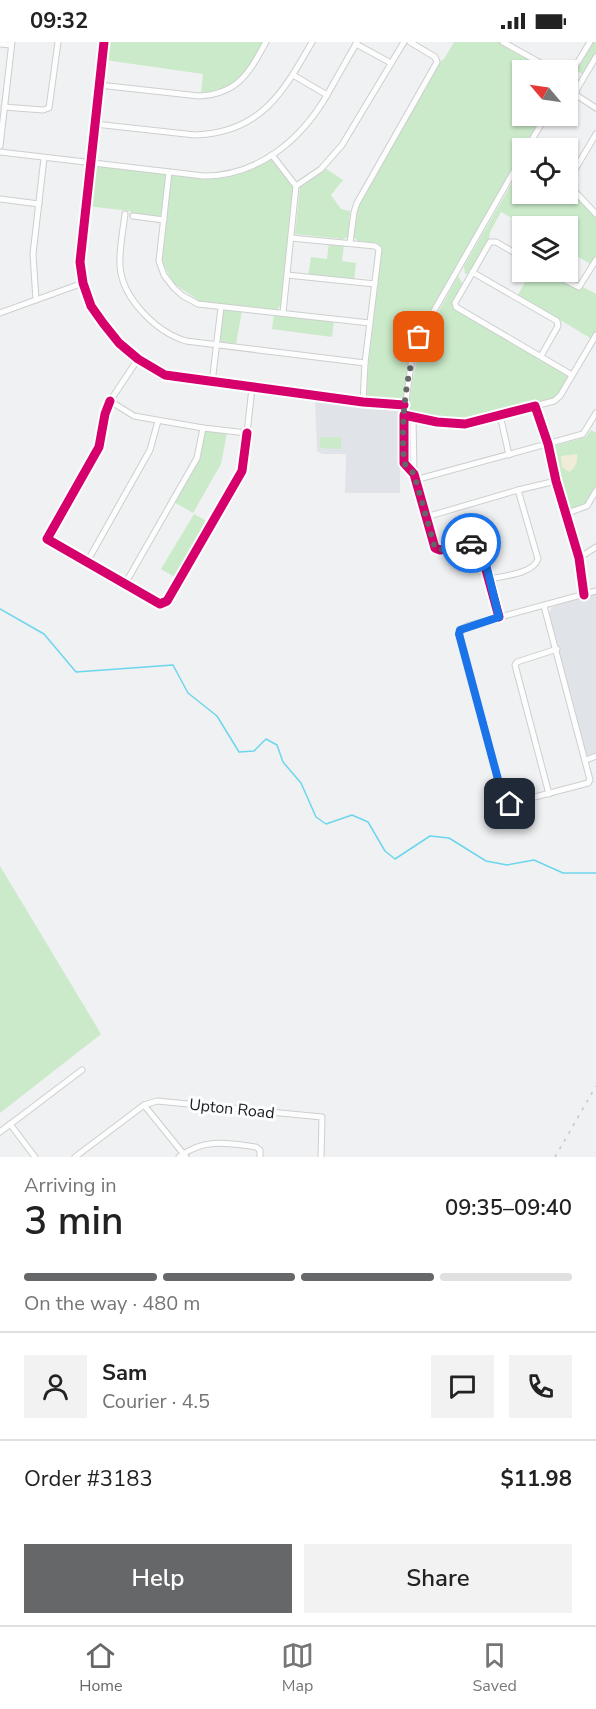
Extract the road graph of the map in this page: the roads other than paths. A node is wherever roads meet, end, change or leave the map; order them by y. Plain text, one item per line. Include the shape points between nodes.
1 (58, 42) edge
2 (104, 42) edge
3 (266, 42) edge
4 (312, 42) edge
5 (404, 42) edge
6 (410, 42) edge
7 (503, 42) edge
8 (590, 42) edge
9 (356, 43) edge
10 (0, 44) edge
11 (12, 44) edge
12 (596, 57) edge
13 (536, 60) edge
14 (578, 62) edge
15 (391, 63) junction
16 (578, 73) edge
17 (294, 75) junction
18 (584, 77) junction
19 (99, 85) junction
20 (327, 95) junction
21 (4, 107) junction
22 (596, 108) edge
23 (94, 124) junction
24 (596, 134) edge
25 (0, 146) edge
26 (0, 152) edge
27 (272, 155) junction
28 (44, 158) junction
29 (90, 164) junction
30 (578, 164) edge
31 (170, 172) junction
32 (512, 174) edge
33 (296, 186) junction
34 (578, 194) edge
35 (0, 199) edge
36 (39, 204) junction
37 (595, 210) edge
38 (124, 214) dead end
39 (133, 216) dead end
40 (164, 220) junction
41 (291, 238) junction
42 (351, 243) junction
43 (512, 251) edge
44 (596, 260) edge
45 (472, 272) junction
46 (287, 275) junction
47 (569, 282) edge
48 (83, 283) junction
49 (375, 284) junction
50 (36, 300) junction
51 (220, 307) junction
52 (0, 314) edge
53 (283, 314) junction
54 (370, 323) junction
55 (596, 335) edge
56 (218, 345) junction
57 (541, 356) junction
58 (138, 359) junction
59 (365, 363) junction
60 (572, 375) junction
61 (212, 383) junction
62 (252, 388) junction
63 (110, 401) junction
64 (363, 402) junction
65 (404, 405) junction
66 (535, 406) junction
67 (596, 413) edge
68 (404, 415) junction
69 (500, 415) junction
70 (413, 417) junction
71 (158, 421) junction
72 (203, 429) junction
73 (247, 433) junction
74 (548, 444) junction
75 (509, 455) junction
76 (415, 477) junction
77 (556, 481) junction
78 (518, 490) junction
79 (596, 490) edge
80 (565, 514) junction
81 (426, 517) junction
82 (596, 547) edge
83 (579, 558) junction
84 (87, 562) junction
85 (489, 579) junction
86 (125, 584) junction
87 (596, 591) edge
88 (584, 595) junction
89 (544, 606) junction
90 (499, 617) junction
91 (556, 650) junction
92 (596, 756) edge
93 (586, 760) junction
94 (549, 794) junction
95 (82, 1070) dead end
96 (144, 1105) junction
97 (10, 1124) junction
98 (0, 1132) edge
99 (182, 1156) edge
100 (35, 1157) edge
101 (75, 1157) edge
102 (260, 1157) edge
103 (321, 1157) edge

1 - 21 street via 49,108
2 - 19 street
3 - 19 street via 242,80 214,96
4 - 17 street
5 - 15 street
6 - 42 street via 437,62 357,202
7 - 13 street
8 - 14 street
9 - 15 street
9 - 20 street
10 - 11 street
11 - 21 street
12 - 18 street
15 - 33 street via 342,145 321,169
16 - 18 street
17 - 20 street
17 - 23 street via 252,121 223,132 195,135
18 - 22 street via 576,95
19 - 23 street
20 - 27 street via 308,122
21 - 25 street
23 - 29 street
24 - 30 street
26 - 28 street
27 - 31 street via 228,174
27 - 33 street
28 - 29 street
28 - 36 street
29 - 31 street
29 - 48 street via 80,262
31 - 40 street
32 - 65 street via 419,337
33 - 41 street
34 - 37 street
35 - 36 street
36 - 50 street via 33,254
38 - 56 street via 120,268 125,286 140,308 173,336
39 - 40 street
40 - 51 street via 159,261 164,275 192,302
41 - 42 street
41 - 46 street
42 - 49 street via 379,249
43 - 45 street via 493,241
44 - 47 street via 579,287
45 - 57 street via 456,308
45 - 57 street via 557,321
46 - 49 street
46 - 53 street
48 - 50 street
48 - 58 street via 102,323
49 - 54 street
50 - 52 street
51 - 53 street
51 - 56 street
53 - 54 street
54 - 59 street
55 - 60 street
56 - 59 street
56 - 61 street
57 - 60 street
58 - 61 street via 171,378
58 - 63 street
59 - 64 street
60 - 66 street via 557,399
61 - 62 street
62 - 64 street
62 - 73 street
63 - 71 street via 132,416
63 - 84 street via 99,447 47,538
64 - 65 street
65 - 68 street
66 - 69 street
66 - 74 street
67 - 74 street via 583,434
68 - 70 street
68 - 76 street via 404,463
69 - 70 street via 465,424
69 - 75 street
70 - 76 street
71 - 72 street
71 - 84 street via 152,446
72 - 73 street
72 - 86 street via 198,458
73 - 86 street via 242,471 166,601 160,604
74 - 75 street
74 - 77 street
75 - 76 street
76 - 81 street
77 - 78 street
77 - 80 street
78 - 81 street
78 - 85 street via 537,563 530,569
79 - 80 street via 586,506
80 - 83 street
81 - 85 street via 438,550 479,544
82 - 83 street
83 - 88 street
84 - 86 street
85 - 90 street
87 - 88 street
88 - 89 street
89 - 90 street
89 - 91 street
90 - 94 street via 467,626 459,634 503,798 510,804
91 - 93 street
91 - 94 street via 514,665
92 - 93 street
93 - 94 street via 589,783
95 - 97 street
96 - 99 street
96 - 101 street
96 - 103 street, Upton Road via 176,1102 322,1117
97 - 98 street
97 - 100 street
99 - 102 street via 204,1144 216,1143 256,1148

